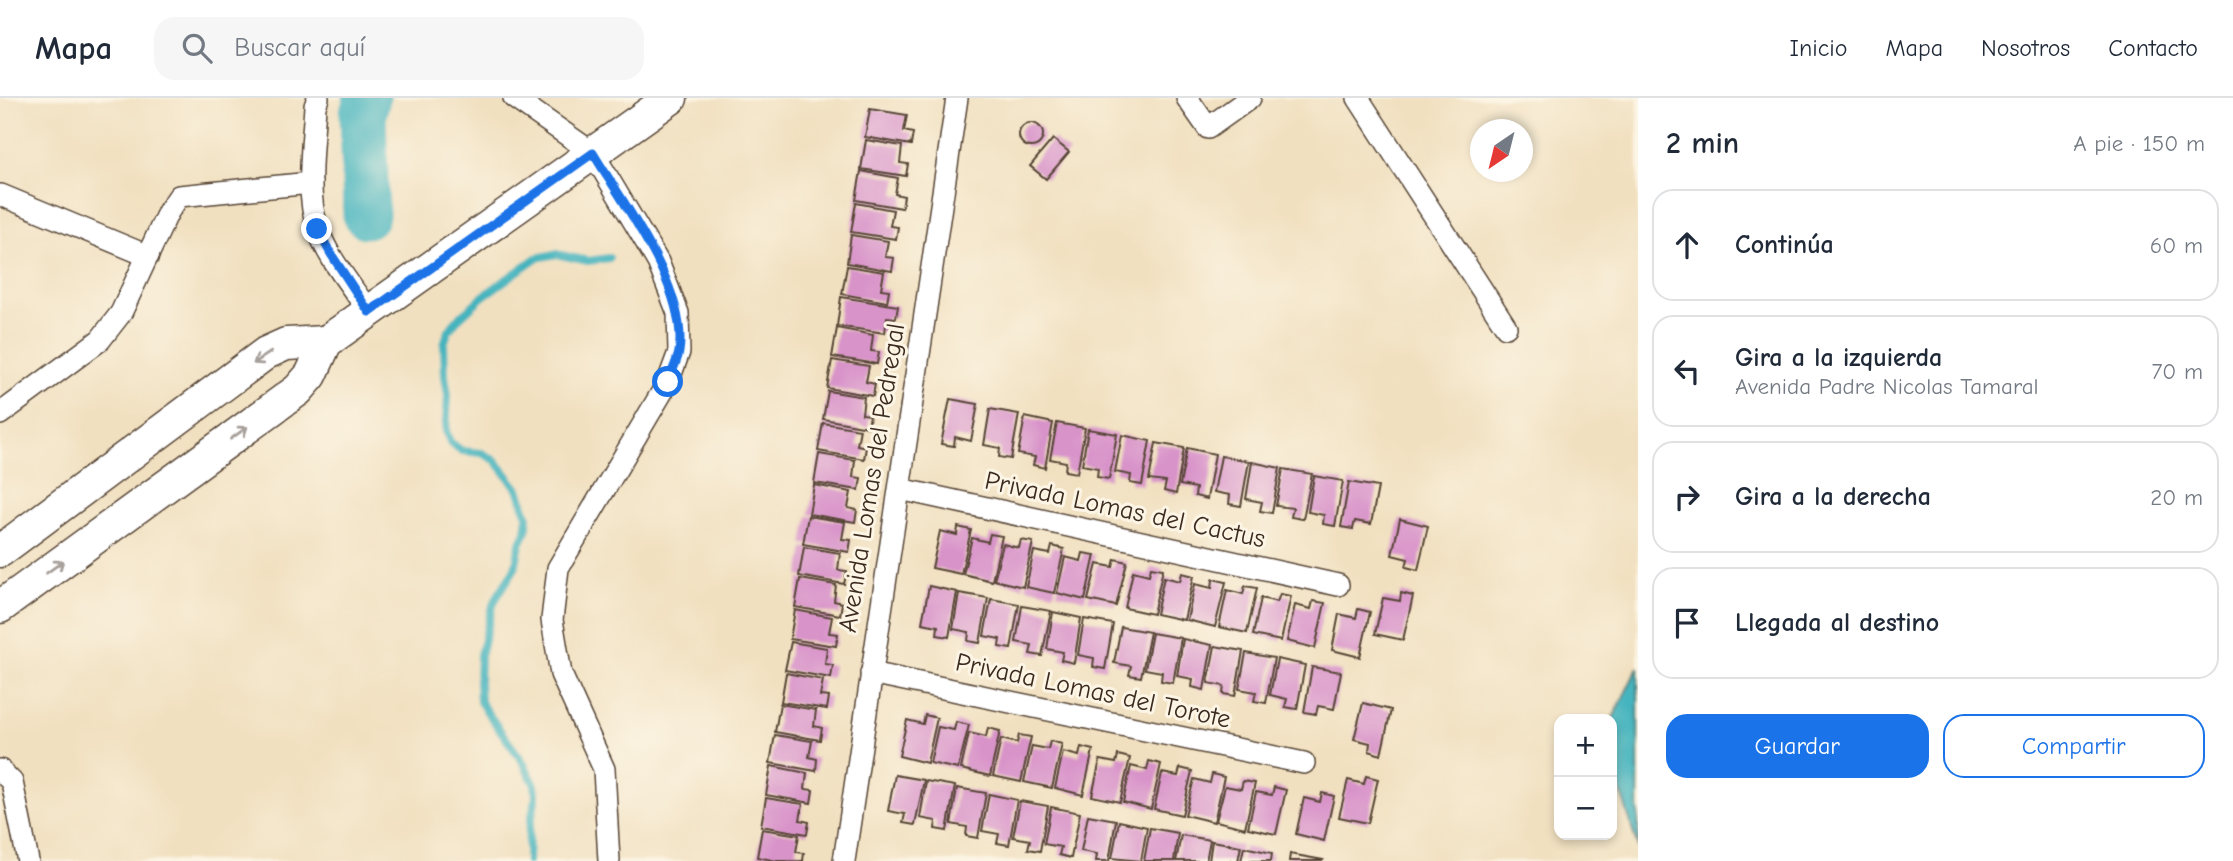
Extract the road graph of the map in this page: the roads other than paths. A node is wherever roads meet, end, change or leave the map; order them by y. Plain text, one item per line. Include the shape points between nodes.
1 (318, 98) edge
2 (514, 98) edge
3 (671, 98) edge
4 (1187, 98) edge
5 (1250, 98) edge
6 (1357, 98) edge
7 (956, 100) edge
8 (593, 153) junction
9 (311, 183) junction
10 (1, 195) edge
11 (148, 256) junction
12 (369, 312) junction
13 (1506, 327) dead end
14 (326, 342) junction
15 (0, 414) edge
16 (900, 489) junction
17 (0, 551) edge
18 (1338, 585) dead end
19 (0, 607) edge
20 (871, 673) junction
21 (1304, 763) dead end
22 (0, 770) edge
23 (28, 861) edge
24 (609, 861) edge
25 (844, 861) edge

1 - 9 street
2 - 8 street
3 - 8 street
4 - 5 street via 1209,128
6 - 13 street
7 - 16 street, Avenida Lomas del Pedregal
8 - 12 street
8 - 24 street via 659,262 678,313 679,352 668,382 558,568 552,620 561,674 604,769
9 - 11 street via 179,196
9 - 12 street via 317,229
10 - 11 street
11 - 15 street via 121,313 100,340
12 - 14 street
14 -> 17 street via 286,344 266,353
19 -> 14 street via 298,390 311,375
16 - 18 street, Privada Lomas del Cactus
16 - 20 street, Avenida Lomas del Pedregal
20 - 21 street, Privada Lomas del Torote
20 - 25 street, Avenida Lomas del Pedregal
22 - 23 street via 12,782

